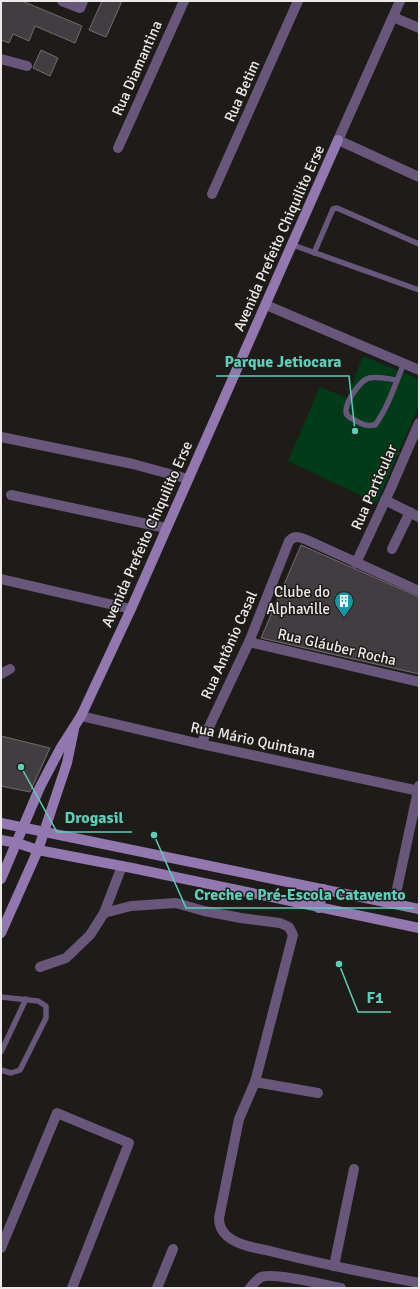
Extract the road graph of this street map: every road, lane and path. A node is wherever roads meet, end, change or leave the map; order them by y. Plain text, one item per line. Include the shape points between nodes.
1 (62, 1) edge
2 (184, 1) edge
3 (298, 1) edge
4 (400, 1) edge
5 (82, 5) edge
6 (393, 17) junction
7 (419, 28) edge
8 (1, 59) edge
9 (27, 66) dead end
10 (338, 140) junction
11 (118, 148) dead end
12 (419, 177) edge
13 (212, 194) dead end
14 (419, 244) edge
15 (292, 245) junction
16 (314, 253) junction
17 (419, 290) edge
18 (266, 304) junction
19 (404, 363) junction
20 (419, 370) edge
21 (397, 380) junction
22 (419, 423) edge
23 (1, 437) edge
24 (188, 479) junction
25 (10, 495) dead end
26 (385, 500) junction
27 (414, 514) edge
28 (166, 528) junction
29 (392, 549) dead end
30 (356, 563) junction
31 (1, 579) edge
32 (419, 591) edge
33 (131, 610) junction
34 (249, 642) junction
35 (419, 682) edge
36 (81, 716) junction
37 (75, 727) junction
38 (201, 744) junction
39 (419, 789) edge
40 (1, 823) edge
41 (22, 827) junction
42 (44, 831) junction
43 (1, 840) edge
44 (17, 843) junction
45 (38, 850) junction
46 (122, 866) junction
47 (1, 879) edge
48 (323, 889) junction
49 (394, 903) junction
50 (319, 908) junction
51 (419, 909) edge
52 (104, 913) junction
53 (419, 928) edge
54 (1, 933) edge
55 (40, 967) dead end
56 (1, 997) edge
57 (26, 999) junction
58 (1, 1052) edge
59 (1, 1070) edge
60 (255, 1082) junction
61 (318, 1093) dead end
62 (354, 1169) dead end
63 (1, 1248) edge
64 (173, 1249) dead end
65 (334, 1266) junction
66 (419, 1283) edge
67 (72, 1288) edge
68 (157, 1288) edge
69 (250, 1288) edge
70 (341, 1288) edge

1 - 5 street
2 - 11 street, Rua Diamantina
3 - 13 street, Rua Betim
4 - 6 street, Avenida Prefeito Chiquilito Erse
6 - 7 street
6 - 10 street, Avenida Prefeito Chiquilito Erse
8 - 9 street
10 - 12 street
10 - 15 main road, Avenida Prefeito Chiquilito Erse
14 - 16 lane via 337,208 333,209
15 - 16 lane
15 - 18 main road, Avenida Prefeito Chiquilito Erse
16 - 17 lane
18 - 19 street
18 - 24 main road, Avenida Prefeito Chiquilito Erse
19 - 20 street
19 - 21 lane
21 - 21 lane via 375,425 365,426 347,415 354,391 363,380 370,377
22 - 26 street, Rua Particular
23 - 24 street via 133,464
24 - 28 main road, Avenida Prefeito Chiquilito Erse
25 - 28 street
26 - 27 street
26 - 30 street, Rua Particular
27 - 29 street
28 - 33 main road, Avenida Prefeito Chiquilito Erse
30 - 32 street
30 - 34 street, Rua Antônio Casal via 307,540 295,537 289,541
31 - 33 street
33 - 36 main road, Avenida Prefeito Chiquilito Erse
34 - 35 street, Rua Gláuber Rocha
34 - 38 street, Rua Antônio Casal
36 - 37 main road, Avenida Prefeito Chiquilito Erse
36 - 38 street, Rua Mário Quintana
37 - 41 main road, Avenida Prefeito Chiquilito Erse via 51,765
37 - 42 main road, Avenida Prefeito Chiquilito Erse
38 - 39 street, Rua Mário Quintana
39 - 49 street
40 - 41 main road
41 - 42 main road
41 - 44 main road, Avenida Prefeito Chiquilito Erse
42 - 45 main road, Avenida Prefeito Chiquilito Erse
42 - 48 main road
43 - 44 main road
44 - 45 main road
44 - 47 main road
45 - 46 main road
45 - 54 main road, Avenida Prefeito Chiquilito Erse
46 - 50 main road
46 - 52 street
48 - 49 main road
48 - 50 main road
49 - 51 main road
50 - 53 main road
52 - 55 street via 90,935 66,958
52 - 60 street via 131,906 176,903 204,911 280,923 289,927 293,935
56 - 57 lane
57 - 58 lane
57 - 59 lane via 38,1001 46,1006 46,1018 20,1070 11,1073
60 - 61 street
60 - 65 street via 238,1119 219,1225 234,1241
62 - 65 street
63 - 67 street via 57,1113 129,1143
64 - 68 street
65 - 66 street
69 - 70 street via 261,1277 267,1276

